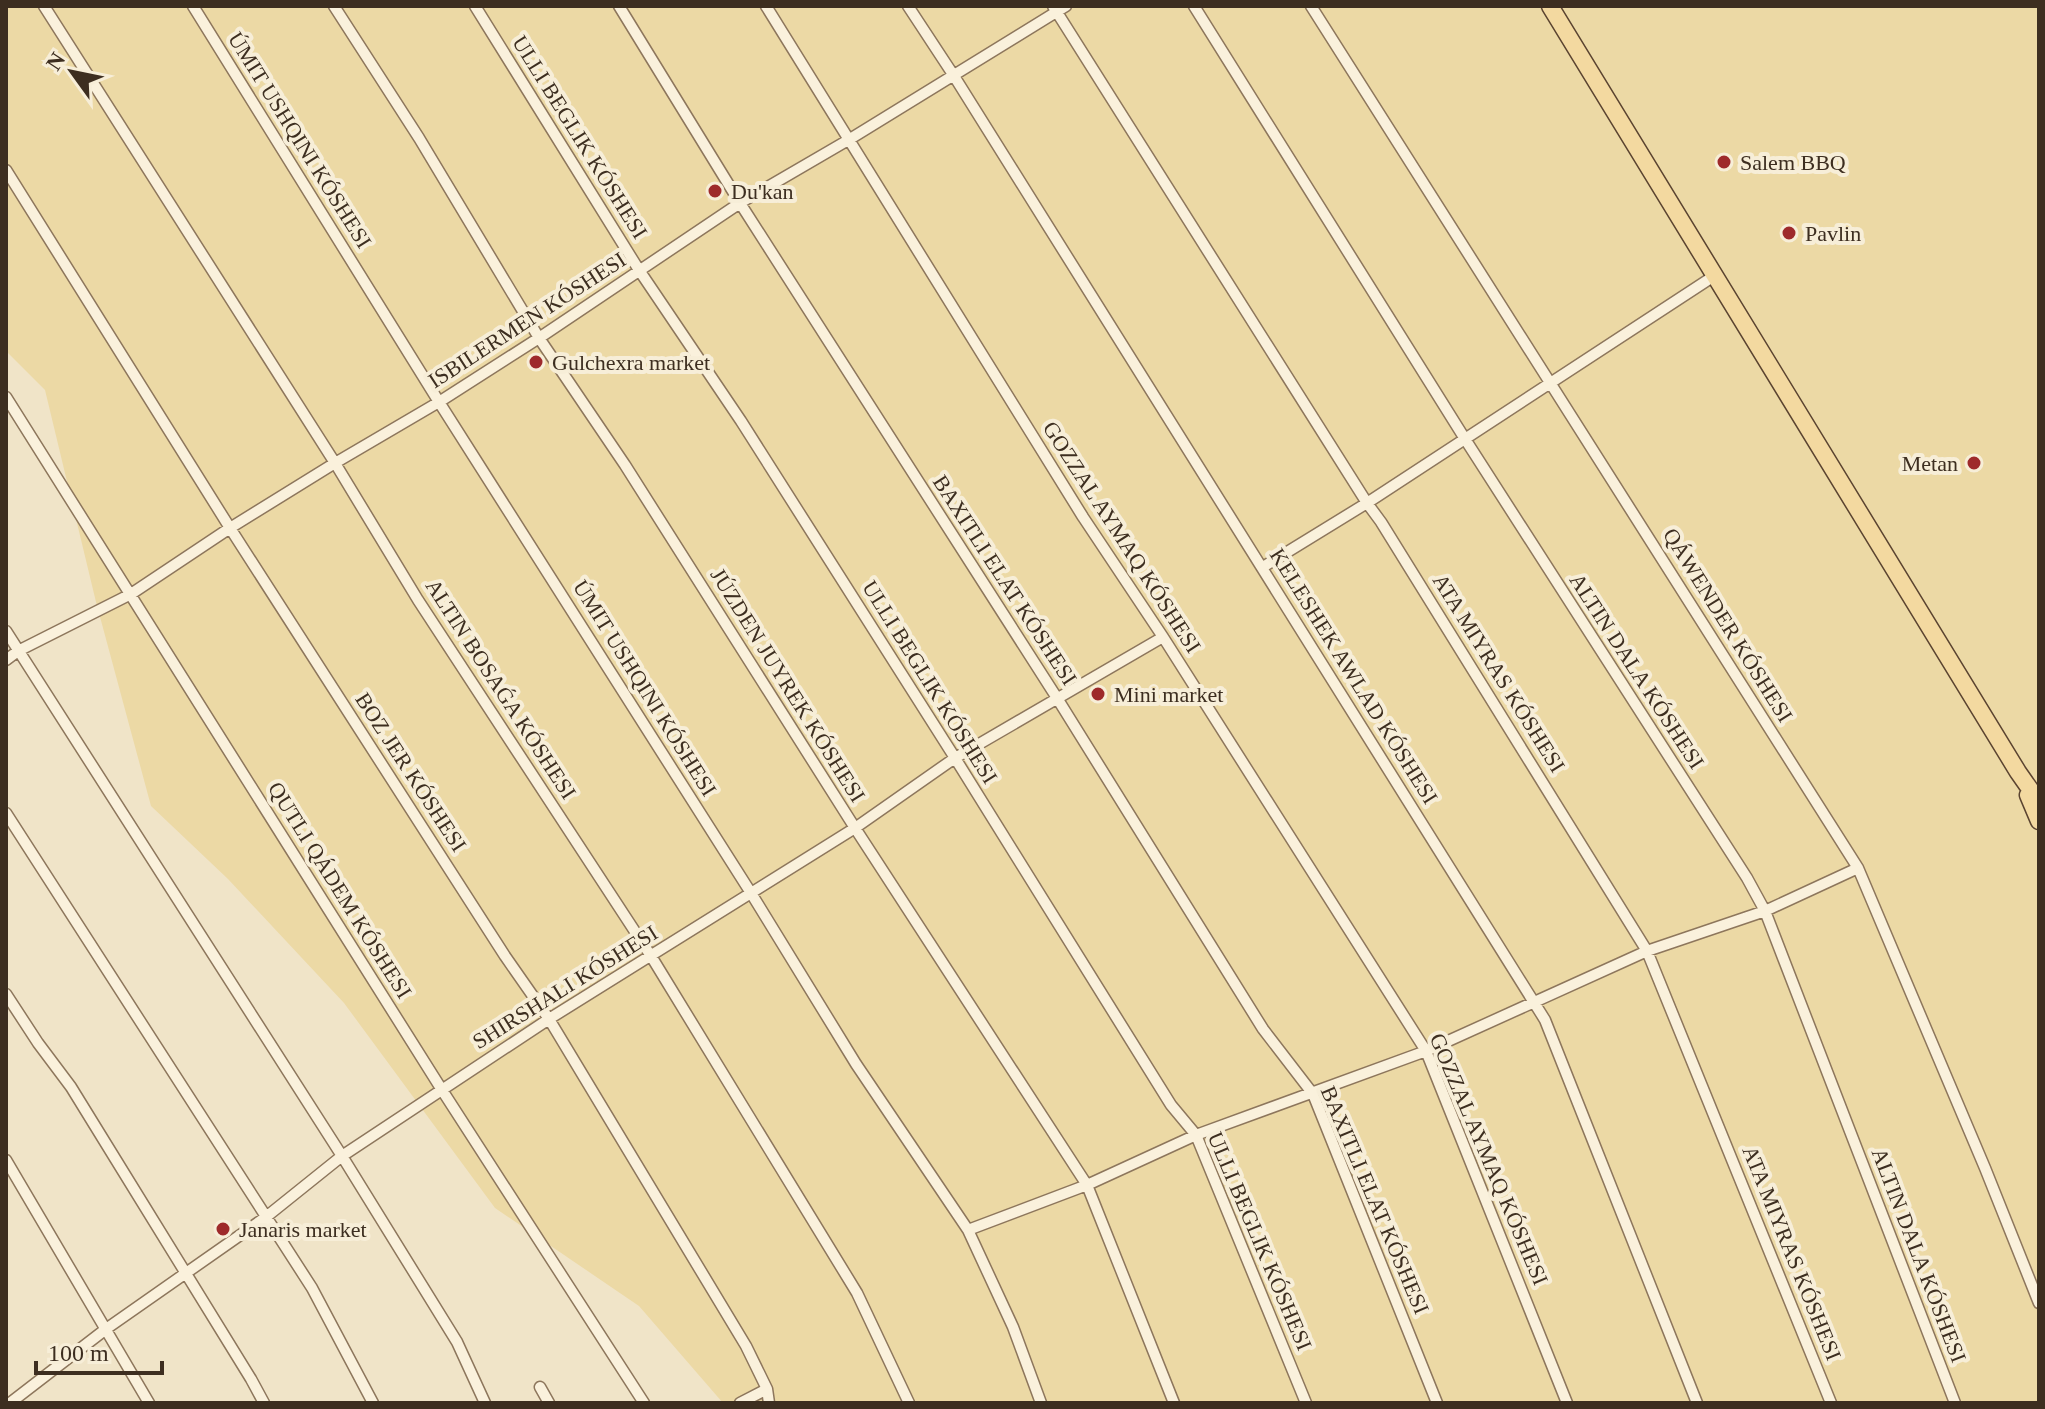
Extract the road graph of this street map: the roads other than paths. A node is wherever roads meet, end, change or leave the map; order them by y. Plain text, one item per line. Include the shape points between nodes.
1 (44, 6) edge
2 (193, 6) edge
3 (334, 6) edge
4 (475, 6) edge
5 (619, 6) edge
6 (766, 6) edge
7 (908, 6) edge
8 (1194, 6) edge
9 (1311, 6) edge
10 (1550, 6) edge
11 (1058, 8) edge
12 (954, 76) junction
13 (850, 139) junction
14 (6, 170) edge
15 (740, 203) junction
16 (639, 270) junction
17 (1714, 276) junction
18 (539, 338) junction
19 (1551, 383) junction
20 (6, 397) edge
21 (439, 402) junction
22 (1465, 439) junction
23 (335, 463) junction
24 (1367, 503) junction
25 (230, 528) junction
26 (1263, 567) junction
27 (131, 594) junction
28 (6, 631) edge
29 (1163, 637) junction
30 (18, 651) junction
31 (6, 660) edge
32 (1057, 698) junction
33 (955, 758) junction
34 (2018, 772) junction
35 (2039, 802) edge
36 (6, 813) edge
37 (2039, 821) edge
38 (855, 828) junction
39 (1858, 868) junction
40 (751, 893) junction
41 (1765, 911) junction
42 (1647, 951) junction
43 (651, 956) junction
44 (6, 994) edge
45 (1533, 1002) junction
46 (549, 1019) junction
47 (1426, 1051) junction
48 (442, 1090) junction
49 (1313, 1094) junction
50 (1196, 1135) junction
51 (342, 1156) junction
52 (6, 1160) edge
53 (1087, 1185) junction
54 (266, 1217) junction
55 (968, 1230) junction
56 (186, 1271) junction
57 (2039, 1303) edge
58 (106, 1329) junction
59 (540, 1387) dead end
60 (767, 1389) junction
61 (6, 1396) edge
62 (10, 1403) edge
63 (149, 1403) edge
64 (264, 1403) edge
65 (373, 1403) edge
66 (485, 1403) edge
67 (549, 1403) edge
68 (644, 1403) edge
69 (740, 1403) edge
70 (769, 1403) edge
71 (909, 1403) edge
72 (1041, 1403) edge
73 (1174, 1403) edge
74 (1306, 1403) edge
75 (1437, 1403) edge
76 (1567, 1403) edge
77 (1697, 1403) edge
78 (1831, 1403) edge
79 (1955, 1403) edge

1 - 23 street
2 - 21 street
3 - 18 street, JÚZDEN JUYREK KÓSHESI
4 - 16 street
5 - 15 street
6 - 13 street, GOZZAL AYMAQ KÓSHESI
7 - 12 street, KELESHEK AWLAD KÓSHESI
8 - 22 street
9 - 19 street, QÁWENDER KÓSHESI
10 - 17 main road
11 - 12 street, ISBILERMEN KÓSHESI
11 - 24 street, ATA MIYRAS KÓSHESI
12 - 13 street, ISBILERMEN KÓSHESI
12 - 26 street, KELESHEK AWLAD KÓSHESI
13 - 15 street, ISBILERMEN KÓSHESI
13 - 29 street, GOZZAL AYMAQ KÓSHESI
14 - 25 street, BOZ JER KÓSHESI
15 - 16 street, ISBILERMEN KÓSHESI
15 - 32 street
16 - 18 street, ISBILERMEN KÓSHESI
16 - 33 street
17 - 19 street
17 - 34 main road
18 - 21 street, ISBILERMEN KÓSHESI
18 - 38 street, JÚZDEN JUYREK KÓSHESI
19 - 22 street
19 - 39 street, QÁWENDER KÓSHESI
20 - 27 street
21 - 23 street, ISBILERMEN KÓSHESI
21 - 40 street
22 - 24 street
22 - 41 street
23 - 25 street, ISBILERMEN KÓSHESI
23 - 43 street via 418,600
24 - 26 street
24 - 42 street, ATA MIYRAS KÓSHESI
25 - 27 street, ISBILERMEN KÓSHESI
25 - 46 street, BOZ JER KÓSHESI
26 - 45 street, KELESHEK AWLAD KÓSHESI
27 - 30 street, ISBILERMEN KÓSHESI
27 - 48 street
28 - 30 street
29 - 32 street
29 - 47 street, GOZZAL AYMAQ KÓSHESI
30 - 31 street, ISBILERMEN KÓSHESI
30 - 51 street
32 - 33 street
32 - 49 street via 1263,1029
33 - 38 street
33 - 50 street via 1171,1105
34 - 35 main road
34 - 37 main road
36 - 54 street
38 - 40 street
38 - 53 street, JÚZDEN JUYREK KÓSHESI
39 - 41 street
39 - 57 street, QÁWENDER KÓSHESI
40 - 43 street
40 - 55 street via 856,1064
41 - 42 street
41 - 79 street
42 - 45 street
42 - 78 street, ATA MIYRAS KÓSHESI
43 - 46 street
43 - 71 street via 857,1293
44 - 56 street
45 - 47 street
45 - 77 street, KELESHEK AWLAD KÓSHESI via 1545,1020
46 - 48 street
46 - 60 street, BOZ JER KÓSHESI
47 - 49 street
47 - 76 street, GOZZAL AYMAQ KÓSHESI
48 - 51 street
48 - 68 street
49 - 50 street
49 - 75 street
50 - 53 street
50 - 74 street
51 - 54 street
51 - 66 street via 457,1342
52 - 58 street
53 - 55 street
53 - 73 street, JÚZDEN JUYREK KÓSHESI
54 - 56 street
54 - 65 street via 312,1288
55 - 72 street
56 - 58 street
56 - 64 street
58 - 62 street
58 - 63 street
59 - 67 street
60 - 69 street
60 - 70 street, BOZ JER KÓSHESI
61 - 62 street

